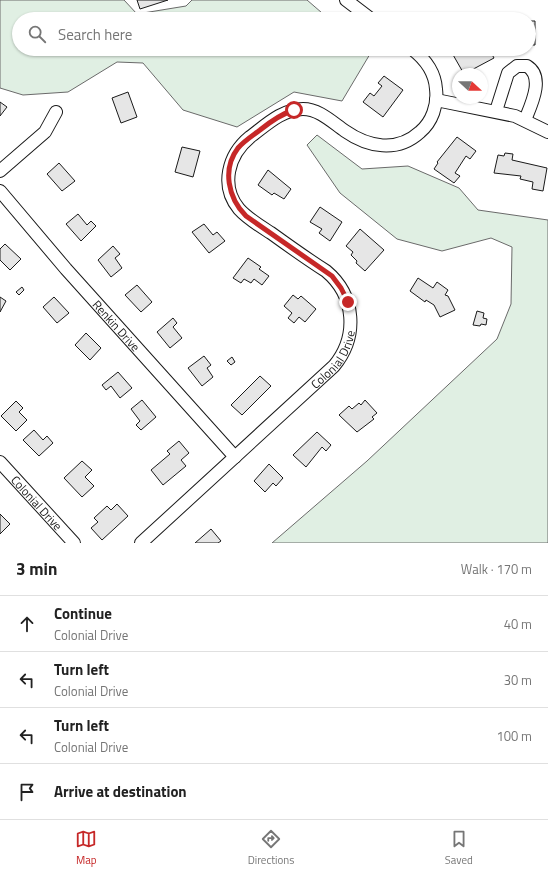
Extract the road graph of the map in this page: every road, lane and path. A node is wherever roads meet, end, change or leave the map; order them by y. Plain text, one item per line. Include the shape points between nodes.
1 (346, 0) edge
2 (362, 12) edge
3 (421, 56) edge
4 (436, 100) junction
5 (496, 111) junction
6 (56, 112) dead end
7 (525, 120) junction
8 (548, 132) edge
9 (0, 171) edge
10 (0, 191) edge
11 (235, 457) junction
12 (0, 462) edge
13 (74, 543) edge
14 (142, 543) edge

1 - 2 street
3 - 4 street, Colonial Drive via 430,68 436,83
4 - 5 street
4 - 11 street, Colonial Drive via 427,124 414,137 398,144 381,146 364,142 323,115 302,109 287,112 273,120 244,142 234,155 229,167 229,187 239,209 332,276 345,295 350,309 351,325 346,347 334,366
5 - 7 street
5 - 7 street via 508,73 516,66 527,66 533,71 536,81
6 - 9 street via 45,132
7 - 8 street
10 - 11 street, Renkin Drive via 66,269
11 - 14 street, Colonial Drive
12 - 13 street, Colonial Drive

